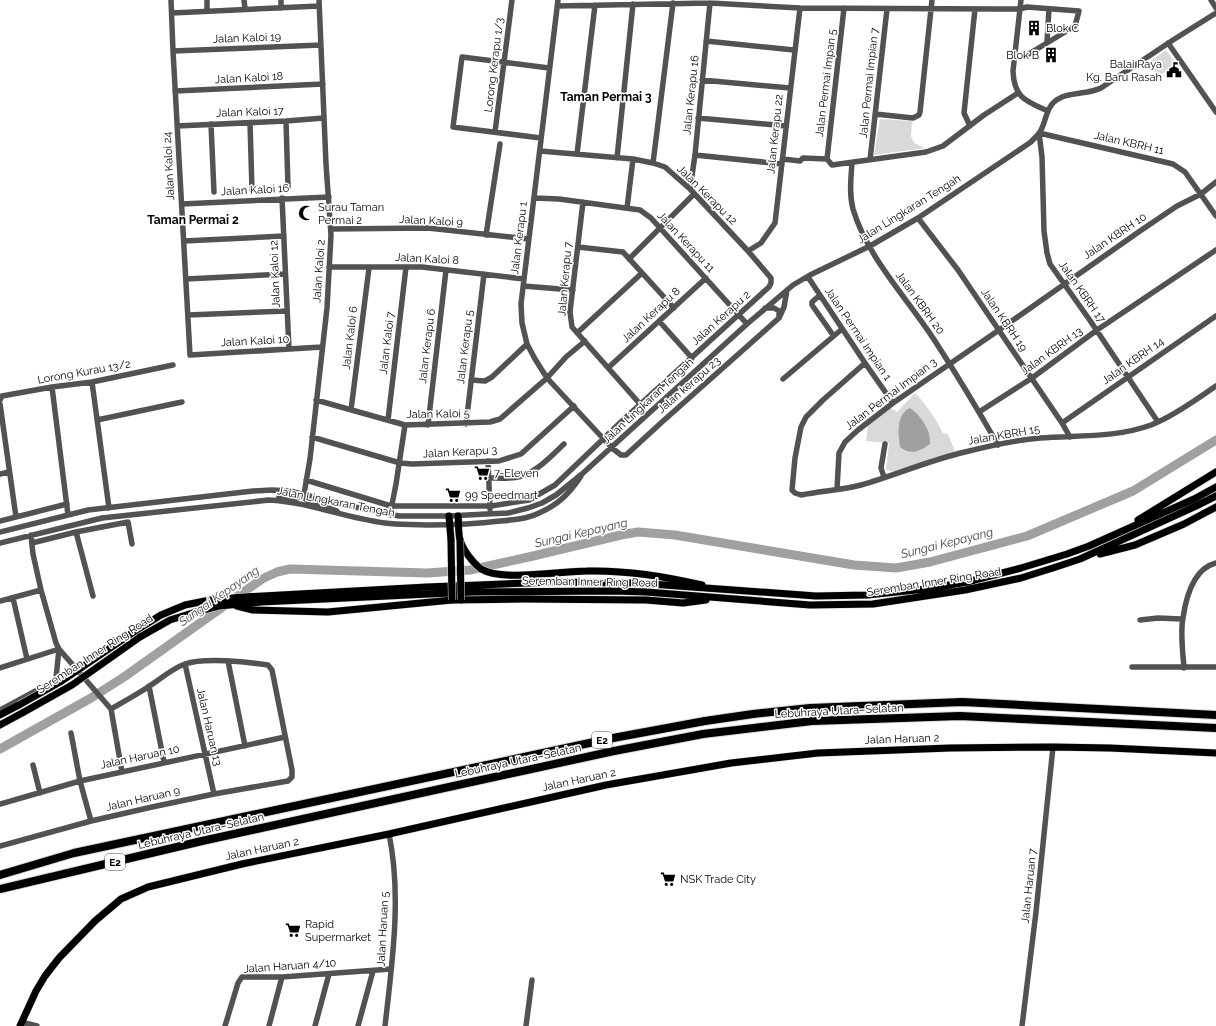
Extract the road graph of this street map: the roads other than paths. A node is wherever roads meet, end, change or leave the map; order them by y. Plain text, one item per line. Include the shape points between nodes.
1 (171, 0) edge
2 (207, 0) edge
3 (244, 0) edge
4 (281, 0) edge
5 (512, 0) edge
6 (932, 0) edge
7 (1021, 0) edge
8 (1211, 0) edge
9 (319, 3) edge
10 (557, 3) edge
11 (673, 3) junction
12 (710, 3) junction
13 (633, 4) junction
14 (595, 5) junction
15 (281, 8) junction
16 (800, 8) junction
17 (844, 8) junction
18 (1216, 8) edge
19 (244, 9) junction
20 (887, 9) junction
21 (931, 9) junction
22 (975, 9) junction
23 (1020, 9) junction
24 (1049, 9) junction
25 (208, 10) junction
26 (172, 13) junction
27 (1216, 13) edge
28 (706, 41) junction
29 (1047, 42) junction
30 (1168, 43) junction
31 (321, 45) junction
32 (794, 50) junction
33 (173, 51) junction
34 (1027, 55) dead end
35 (504, 62) junction
36 (549, 68) junction
37 (702, 80) junction
38 (323, 84) junction
39 (790, 88) junction
40 (175, 91) junction
41 (1018, 93) junction
42 (1048, 111) junction
43 (1216, 112) edge
44 (876, 114) junction
45 (324, 118) junction
46 (698, 118) junction
47 (286, 121) junction
48 (250, 123) junction
49 (211, 124) junction
50 (177, 126) junction
51 (786, 126) junction
52 (970, 126) junction
53 (495, 132) junction
54 (1040, 133) junction
55 (541, 138) junction
56 (500, 144) dead end
57 (540, 151) junction
58 (577, 154) junction
59 (695, 155) junction
60 (617, 158) junction
61 (633, 159) junction
62 (827, 159) junction
63 (870, 160) junction
64 (782, 162) junction
65 (652, 163) junction
66 (852, 163) junction
67 (1216, 182) edge
68 (288, 187) dead end
69 (252, 190) dead end
70 (214, 192) dead end
71 (692, 192) junction
72 (1201, 194) junction
73 (329, 197) junction
74 (282, 198) junction
75 (534, 198) junction
76 (583, 202) junction
77 (182, 204) junction
78 (627, 208) junction
79 (1216, 216) edge
80 (918, 218) junction
81 (331, 229) junction
82 (660, 229) junction
83 (486, 235) junction
84 (284, 236) junction
85 (529, 238) junction
86 (184, 241) junction
87 (870, 246) junction
88 (578, 247) junction
89 (1216, 250) edge
90 (748, 251) junction
91 (629, 259) junction
92 (329, 267) junction
93 (406, 267) junction
94 (369, 268) junction
95 (446, 270) junction
96 (642, 273) junction
97 (286, 274) junction
98 (484, 274) junction
99 (808, 276) junction
100 (186, 278) junction
101 (706, 278) junction
102 (771, 278) joint
103 (524, 279) junction
104 (1064, 284) junction
105 (523, 286) junction
106 (573, 290) junction
107 (787, 290) junction
108 (820, 295) junction
109 (674, 308) junction
110 (765, 308) junction
111 (287, 311) junction
112 (188, 315) junction
113 (739, 316) junction
114 (1216, 316) edge
115 (779, 318) junction
116 (660, 321) junction
117 (747, 324) junction
118 (842, 329) junction
119 (999, 330) junction
120 (1097, 330) junction
121 (577, 334) junction
122 (833, 335) junction
123 (585, 342) junction
124 (526, 344) junction
125 (322, 347) junction
126 (289, 349) junction
127 (190, 355) joint
128 (692, 358) junction
129 (865, 363) junction
130 (949, 363) junction
131 (173, 365) dead end
132 (609, 367) junction
133 (1128, 377) junction
134 (547, 378) junction
135 (1032, 378) junction
136 (783, 379) dead end
137 (472, 380) junction
138 (92, 382) junction
139 (1216, 386) edge
140 (52, 387) junction
141 (0, 400) edge
142 (316, 400) junction
143 (182, 402) dead end
144 (893, 402) junction
145 (0, 404) edge
146 (640, 404) junction
147 (574, 406) junction
148 (352, 410) junction
149 (979, 412) junction
150 (97, 420) junction
151 (388, 420) junction
152 (1158, 422) junction
153 (1062, 423) junction
154 (466, 424) junction
155 (405, 425) junction
156 (428, 425) junction
157 (312, 437) junction
158 (1070, 437) junction
159 (603, 439) junction
160 (564, 444) dead end
161 (886, 444) dead end
162 (998, 445) junction
163 (612, 448) junction
164 (488, 461) junction
165 (400, 463) junction
166 (9, 472) junction
167 (1216, 472) edge
168 (0, 474) edge
169 (582, 474) junction
170 (884, 477) junction
171 (489, 478) junction
172 (306, 480) junction
173 (1216, 487) edge
174 (837, 489) junction
175 (304, 494) junction
176 (1216, 496) edge
177 (269, 500) junction
178 (67, 504) junction
179 (391, 506) junction
180 (491, 506) junction
181 (1216, 507) edge
182 (109, 508) junction
183 (486, 514) junction
184 (68, 515) junction
185 (341, 515) junction
186 (390, 515) junction
187 (449, 516) junction
188 (458, 516) junction
189 (16, 517) junction
190 (0, 521) edge
191 (450, 525) junction
192 (459, 525) junction
193 (0, 532) edge
194 (76, 532) junction
195 (31, 535) junction
196 (1112, 535) junction
197 (460, 540) junction
198 (32, 542) junction
199 (0, 543) edge
200 (132, 544) dead end
201 (1080, 559) junction
202 (1216, 563) edge
203 (715, 588) junction
204 (40, 590) junction
205 (93, 596) dead end
206 (13, 598) junction
207 (716, 598) junction
208 (261, 599) junction
209 (452, 600) junction
210 (461, 600) junction
211 (0, 601) edge
212 (233, 605) junction
213 (1182, 619) junction
214 (1140, 620) dead end
215 (60, 649) junction
216 (27, 659) junction
217 (228, 661) junction
218 (185, 664) junction
219 (1132, 667) dead end
220 (1216, 667) edge
221 (0, 668) edge
222 (1184, 668) junction
223 (149, 686) junction
224 (111, 709) junction
225 (0, 710) edge
226 (0, 715) edge
227 (1216, 715) edge
228 (0, 725) edge
229 (1216, 728) edge
230 (71, 733) dead end
231 (285, 737) junction
232 (245, 746) junction
233 (1053, 747) junction
234 (205, 754) junction
235 (1216, 754) edge
236 (164, 762) junction
237 (33, 766) dead end
238 (122, 772) junction
239 (80, 781) junction
240 (40, 793) junction
241 (214, 794) junction
242 (0, 804) edge
243 (91, 821) junction
244 (389, 834) junction
245 (0, 846) edge
246 (0, 875) edge
247 (28, 882) junction
248 (0, 889) edge
249 (0, 894) edge
250 (391, 970) junction
251 (373, 971) junction
252 (329, 974) junction
253 (282, 977) junction
254 (532, 980) dead end
255 (20, 1024) edge
256 (37, 1026) edge
257 (225, 1026) edge
258 (269, 1026) edge
259 (316, 1026) edge
260 (358, 1026) edge
261 (385, 1026) edge
262 (526, 1026) edge
263 (1022, 1026) edge

1 - 26 street, Jalan Kaloi 24
2 - 25 street
3 - 19 street
4 - 15 street
5 - 35 street, Lorong Kerapu 1/3
6 - 21 street
7 - 23 street
8 - 18 street
9 - 15 street
9 - 31 street, Jalan Kaloi 2
10 - 14 street
10 - 36 street, Jalan Kerapu 1
11 - 12 street
11 - 13 street
11 - 65 street
12 - 16 street
12 - 28 street, Jalan Kerapu 16
13 - 14 street
13 - 60 street
14 - 58 street
15 - 19 street
16 - 17 street
16 - 32 street, Jalan Kerapu 22
17 - 20 street
17 - 62 street, Jalan Permai Impan 5
19 - 25 street
20 - 21 street
20 - 44 street, Jalan Permai Impian 7
21 - 22 street
21 - 44 street via 919,115 913,118
22 - 23 street
22 - 52 street via 964,113
23 - 24 street
23 - 41 street via 1013,71 1013,81
24 - 29 street
24 - 29 street via 1079,11 1075,26
25 - 26 street
26 - 33 street, Jalan Kaloi 24
27 - 30 street, Jalan Lingkaran Tengah
28 - 32 street
28 - 37 street, Jalan Kerapu 16
29 - 34 street
30 - 42 street, Jalan Lingkaran Tengah via 1102,88 1057,99
30 - 43 street
31 - 33 street, Jalan Kaloi 19
31 - 38 street, Jalan Kaloi 2
32 - 39 street, Jalan Kerapu 22
33 - 40 street, Jalan Kaloi 24
35 - 36 street
35 - 53 street, Lorong Kerapu 1/3
35 - 53 street via 462,56 453,127
36 - 55 street, Jalan Kerapu 1
37 - 39 street
37 - 46 street, Jalan Kerapu 16
38 - 40 street, Jalan Kaloi 18
38 - 45 street, Jalan Kaloi 2
39 - 51 street, Jalan Kerapu 22
40 - 50 street, Jalan Kaloi 24
41 - 42 street via 1027,101
41 - 52 street
42 - 54 street, Jalan Lingkaran Tengah
44 - 63 street, Jalan Permai Impian 7
45 - 47 street, Jalan Kaloi 17
45 - 73 street, Jalan Kaloi 2
46 - 51 street
46 - 59 street, Jalan Kerapu 16
47 - 48 street, Jalan Kaloi 17
47 - 68 street
48 - 49 street, Jalan Kaloi 17
48 - 69 street
49 - 50 street, Jalan Kaloi 17
49 - 70 street
50 - 77 street, Jalan Kaloi 24
51 - 64 street, Jalan Kerapu 22
52 - 63 street via 935,149
53 - 55 street
54 - 72 street, Jalan KBRH 11 via 1174,164 1185,172
54 - 80 street, Jalan Lingkaran Tengah via 1031,142
54 - 104 street, Jalan KBRH 17 via 1047,253 1050,264
55 - 57 street, Jalan Kerapu 1
56 - 83 street
57 - 58 street, Jalan Kerapu 12
57 - 75 street, Jalan Kerapu 1
58 - 60 street, Jalan Kerapu 12
59 - 64 street
59 - 71 street, Jalan Kerapu 16
60 - 61 street, Jalan Kerapu 12
61 - 65 street, Jalan Kerapu 12
61 - 78 street
62 - 64 street via 803,158 800,161
62 - 66 street via 832,165
63 - 66 street
64 - 90 street, Jalan Kerapu 22 via 775,223 761,243
65 - 71 street, Jalan Kerapu 12 via 668,170
66 - 87 street, Jalan KBRH 20 via 852,202
67 - 72 street, Jalan KBRH 10
71 - 82 street
71 - 90 street, Jalan Kerapu 12
72 - 79 street, Jalan KBRH 11
72 - 104 street, Jalan KBRH 10 via 1158,218
73 - 74 street, Jalan Kaloi 16
73 - 81 street, Jalan Kaloi 2
74 - 77 street, Jalan Kaloi 16
74 - 84 street, Jalan Kaloi 12
75 - 76 street, Jalan Kerapu 11
75 - 85 street, Jalan Kerapu 1
76 - 78 street, Jalan Kerapu 11
76 - 88 street, Jalan Kerapu 7
77 - 86 street, Jalan Kaloi 24
78 - 82 street, Jalan Kerapu 11 via 640,210
80 - 87 street, Jalan Lingkaran Tengah
80 - 119 street, Jalan KBRH 19
81 - 83 street, Jalan Kaloi 9 via 428,228
81 - 92 street, Jalan Kaloi 2
82 - 91 street
82 - 101 street, Jalan Kerapu 11
83 - 85 street, Jalan Kaloi 9
84 - 86 street
84 - 97 street, Jalan Kaloi 12
85 - 103 street, Jalan Kerapu 1
86 - 100 street, Jalan Kaloi 24
87 - 99 street, Jalan Lingkaran Tengah
87 - 130 street, Jalan KBRH 20
88 - 91 street via 623,252
88 - 106 street, Jalan Kerapu 7
89 - 120 street, Jalan KBRH 13
90 - 102 street, Jalan Kerapu 12
91 - 96 street
92 - 94 street, Jalan Kaloi 8
92 - 125 street, Jalan Kaloi 2
93 - 94 street, Jalan Kaloi 8
93 - 95 street, Jalan Kaloi 8
93 - 151 street, Jalan Kaloi 7
94 - 148 street, Jalan Kaloi 6
95 - 98 street, Jalan Kaloi 8
95 - 156 street, Jalan Kerapu 6
96 - 109 street
96 - 121 street
97 - 100 street
97 - 111 street, Jalan Kaloi 12
98 - 103 street, Jalan Kaloi 8
98 - 137 street, Jalan Kerapu 5
99 - 107 street, Jalan Lingkaran Tengah
99 - 108 street, Jalan Permai Impian 1
100 - 112 street, Jalan Kaloi 24
101 - 109 street, Jalan Kerapu 8
101 - 113 street, Jalan Kerapu 11
102 - 113 street, Jalan Kerapu 2 via 769,287
103 - 105 street, Jalan Kerapu 1
104 - 119 street, Jalan KBRH 10
104 - 120 street, Jalan KBRH 17
105 - 106 street
105 - 124 street, Jalan Kerapu 1 via 521,314
106 - 121 street, Jalan Kerapu 7 via 570,312 572,327
107 - 110 street, Jalan Lingkaran Tengah
107 - 115 street
108 - 118 street, Jalan Permai Impian 1
108 - 122 street via 812,305
109 - 116 street, Jalan Kerapu 8
110 - 115 street via 778,309
110 - 117 street, Jalan Lingkaran Tengah
111 - 112 street
111 - 126 street, Jalan Kaloi 12
112 - 127 street, Jalan Kaloi 24
113 - 117 street, Jalan Kerapu 11
113 - 128 street, Jalan Kerapu 2
114 - 133 street, Jalan KBRH 14
115 - 163 street, Jalan kerapu 23 via 626,455 621,455
116 - 128 street
116 - 132 street, Jalan Kerapu 8
117 - 163 street, Jalan Lingkaran Tengah
118 - 122 street
118 - 129 street, Jalan Permai Impian 1
119 - 130 street, Jalan KBRH 10
119 - 135 street, Jalan KBRH 19
120 - 133 street, Jalan KBRH 17
120 - 135 street, Jalan KBRH 13
121 - 123 street, Jalan Kerapu 7
122 - 136 street
123 - 132 street, Jalan Kerapu 7
123 - 134 street, Jalan Kaloi 5
124 - 134 street, Jalan Kerapu 1
124 - 137 street via 492,377 485,381
125 - 126 street, Jalan Kaloi 10
125 - 142 street, Jalan Kaloi 2
126 - 127 street, Jalan Kaloi 10
128 - 146 street, Jalan Kerapu 2
129 - 144 street, Jalan Permai Impian 1
129 - 174 street, Jalan KBRH 15 via 823,400 806,417 801,427 792,490 801,495
130 - 144 street, Jalan Permai Impian 3
130 - 149 street, Jalan KBRH 20
131 - 138 street, Lorong Kurau 13/2
132 - 146 street, Jalan Kerapu 7
133 - 152 street, Jalan KBRH 17
133 - 153 street, Jalan KBRH 14
134 - 147 street, Jalan Kerapu 1
134 - 154 street, Jalan Kaloi 5 via 500,420
135 - 149 street, Jalan KBRH 13
135 - 153 street, Jalan KBRH 19
137 - 154 street, Jalan Kerapu 5
138 - 140 street, Lorong Kurau 13/2
138 - 150 street
139 - 152 street, Jalan KBRH 15
140 - 141 street, Lorong Kurau 13/2 via 2,396
140 - 178 street
142 - 148 street, Jalan Kaloi 5
142 - 157 street, Jalan Kaloi 2
143 - 150 street
144 - 174 street, Jalan Permai Impian 3 via 845,442 839,453
145 - 166 street
146 - 159 street, Jalan Kerapu 2
147 - 159 street, Jalan Kerapu 1
147 - 164 street, Jalan Kerapu 3 via 521,454 506,460
148 - 151 street, Jalan Kaloi 5
149 - 162 street, Jalan KBRH 20
150 - 182 street
151 - 155 street, Jalan Kaloi 5
152 - 158 street, Jalan KBRH 15 via 1126,432
153 - 158 street, Jalan KBRH 19
154 - 156 street, Jalan Kaloi 5
155 - 156 street, Jalan Kaloi 5
155 - 165 street
157 - 165 street, Jalan Kerapu 3
157 - 172 street, Jalan Kaloi 2
158 - 162 street, Jalan KBRH 15 via 1038,438
159 - 163 street, Jalan Kerapu 1
159 - 180 street, Jalan Kerapu 2 via 555,485 529,500
160 - 171 street via 542,463 518,477
161 - 170 street via 882,468
162 - 170 street, Jalan KBRH 15 via 956,454
163 - 169 street, Jalan Lingkaran Tengah
164 - 165 street, Jalan Kerapu 3
164 - 171 street
165 - 179 street
166 - 168 street
166 - 189 street
167 - 196 main road
169 - 183 street, Jalan Lingkaran Tengah via 542,503 508,513
169 - 192 street, Jalan Lingkaran Tengah via 573,489 562,500 538,514 514,520
170 - 174 street, Jalan KBRH 15
171 - 180 street
172 - 175 street, Jalan Kaloi 2
172 - 179 street, Jalan Kerapu 2
173 - 196 main road, Seremban Inner Ring Road
175 - 177 street via 299,497
175 - 182 street, Jalan Lingkaran Tengah via 278,490 253,491
175 - 185 street via 307,500 336,510
175 - 186 street, Jalan Lingkaran Tengah
176 - 201 main road, Seremban Inner Ring Road
177 - 185 street, Jalan Lingkaran Tengah via 297,503
177 - 195 street, Jalan Lingkaran Tengah via 102,518
178 - 184 street
178 - 189 street
179 - 180 street, Jalan Kerapu 2
179 - 186 street
180 - 183 street
181 - 201 main road via 1135,546
182 - 184 street, Jalan Lingkaran Tengah
183 - 188 street, Jalan Lingkaran Tengah
184 - 193 street, Jalan Lingkaran Tengah
185 - 191 street, Jalan Lingkaran Tengah via 385,524
186 - 187 street, Jalan Lingkaran Tengah
187 - 188 street, Jalan Lingkaran Tengah
187 - 191 main road
188 - 192 main road
189 - 190 street
191 - 192 street, Jalan Lingkaran Tengah
191 - 209 main road, bridge
192 - 197 main road
194 - 198 street
194 - 200 street via 128,522
194 - 205 street
195 - 198 street
195 - 199 street, Jalan Lingkaran Tengah
196 - 203 main road, Seremban Inner Ring Road via 1082,549 1021,568 967,582 926,589 867,595 816,596
197 - 203 main road via 480,568 499,575 612,572 660,576
197 - 210 main road, bridge
198 - 204 street
201 - 207 main road, Seremban Inner Ring Road via 1021,578 965,590 874,604 810,605
202 - 213 street via 1197,575 1190,589
203 - 208 main road, Seremban Inner Ring Road via 552,582 427,587
204 - 206 street
204 - 215 street via 51,629
206 - 211 street
206 - 216 street
207 - 208 main road, Seremban Inner Ring Road via 600,591 472,592
207 - 210 main road via 683,603 646,600
208 - 212 main road, Seremban Inner Ring Road
208 - 226 main road, Seremban Inner Ring Road, bridge via 210,600 185,605 161,615 60,682
209 - 210 main road, bridge
209 - 212 main road via 328,612 252,610
212 - 228 main road, Seremban Inner Ring Road, bridge via 199,611 170,620 140,637 72,685
213 - 214 street
213 - 222 street
215 - 216 street
215 - 224 street
215 - 225 street via 54,681
216 - 221 street
217 - 218 street
217 - 231 street via 268,665 272,670
217 - 232 street
218 - 223 street via 167,672
218 - 234 street, Jalan Haruan 13
219 - 222 street
220 - 222 street
223 - 224 street
223 - 236 street
224 - 238 street
227 - 246 highway, Lebuhraya Utara–Selatan / E2 via 962,702 810,708 746,715 613,738 74,853
229 - 247 highway, Lebuhraya Utara–Selatan / E2 via 960,716 812,721 703,734 202,841
230 - 239 street
231 - 232 street, Jalan Haruan 10
231 - 241 street, Jalan Haruan 9 via 292,770 292,777 288,781
232 - 234 street, Jalan Haruan 10
233 - 235 main road, Jalan Haruan 2
233 - 244 main road, Jalan Haruan 2 via 818,753 731,763 606,785
233 - 263 street, Jalan Haruan 7
234 - 236 street, Jalan Haruan 10
234 - 241 street, Jalan Haruan 13
236 - 238 street, Jalan Haruan 10
237 - 240 street
238 - 239 street, Jalan Haruan 10
239 - 240 street, Jalan Haruan 10
239 - 243 street
240 - 242 street, Jalan Haruan 10
241 - 243 street, Jalan Haruan 9
243 - 245 street, Jalan Haruan 9
244 - 250 street, Jalan Haruan 5 via 394,854 396,898
244 - 255 main road, Jalan Haruan 2 via 202,873 148,887 121,899 59,958 36,991
247 - 248 highway, Lebuhraya Utara–Selatan / E2
247 - 249 highway
250 - 251 street, Jalan Haruan 4/10
250 - 261 street, Jalan Haruan 5
251 - 252 street, Jalan Haruan 4/10
251 - 260 street
252 - 253 street, Jalan Haruan 4/10
252 - 259 street
253 - 257 street, Jalan Haruan 4/10 via 240,979
253 - 258 street
254 - 262 street
255 - 256 street

